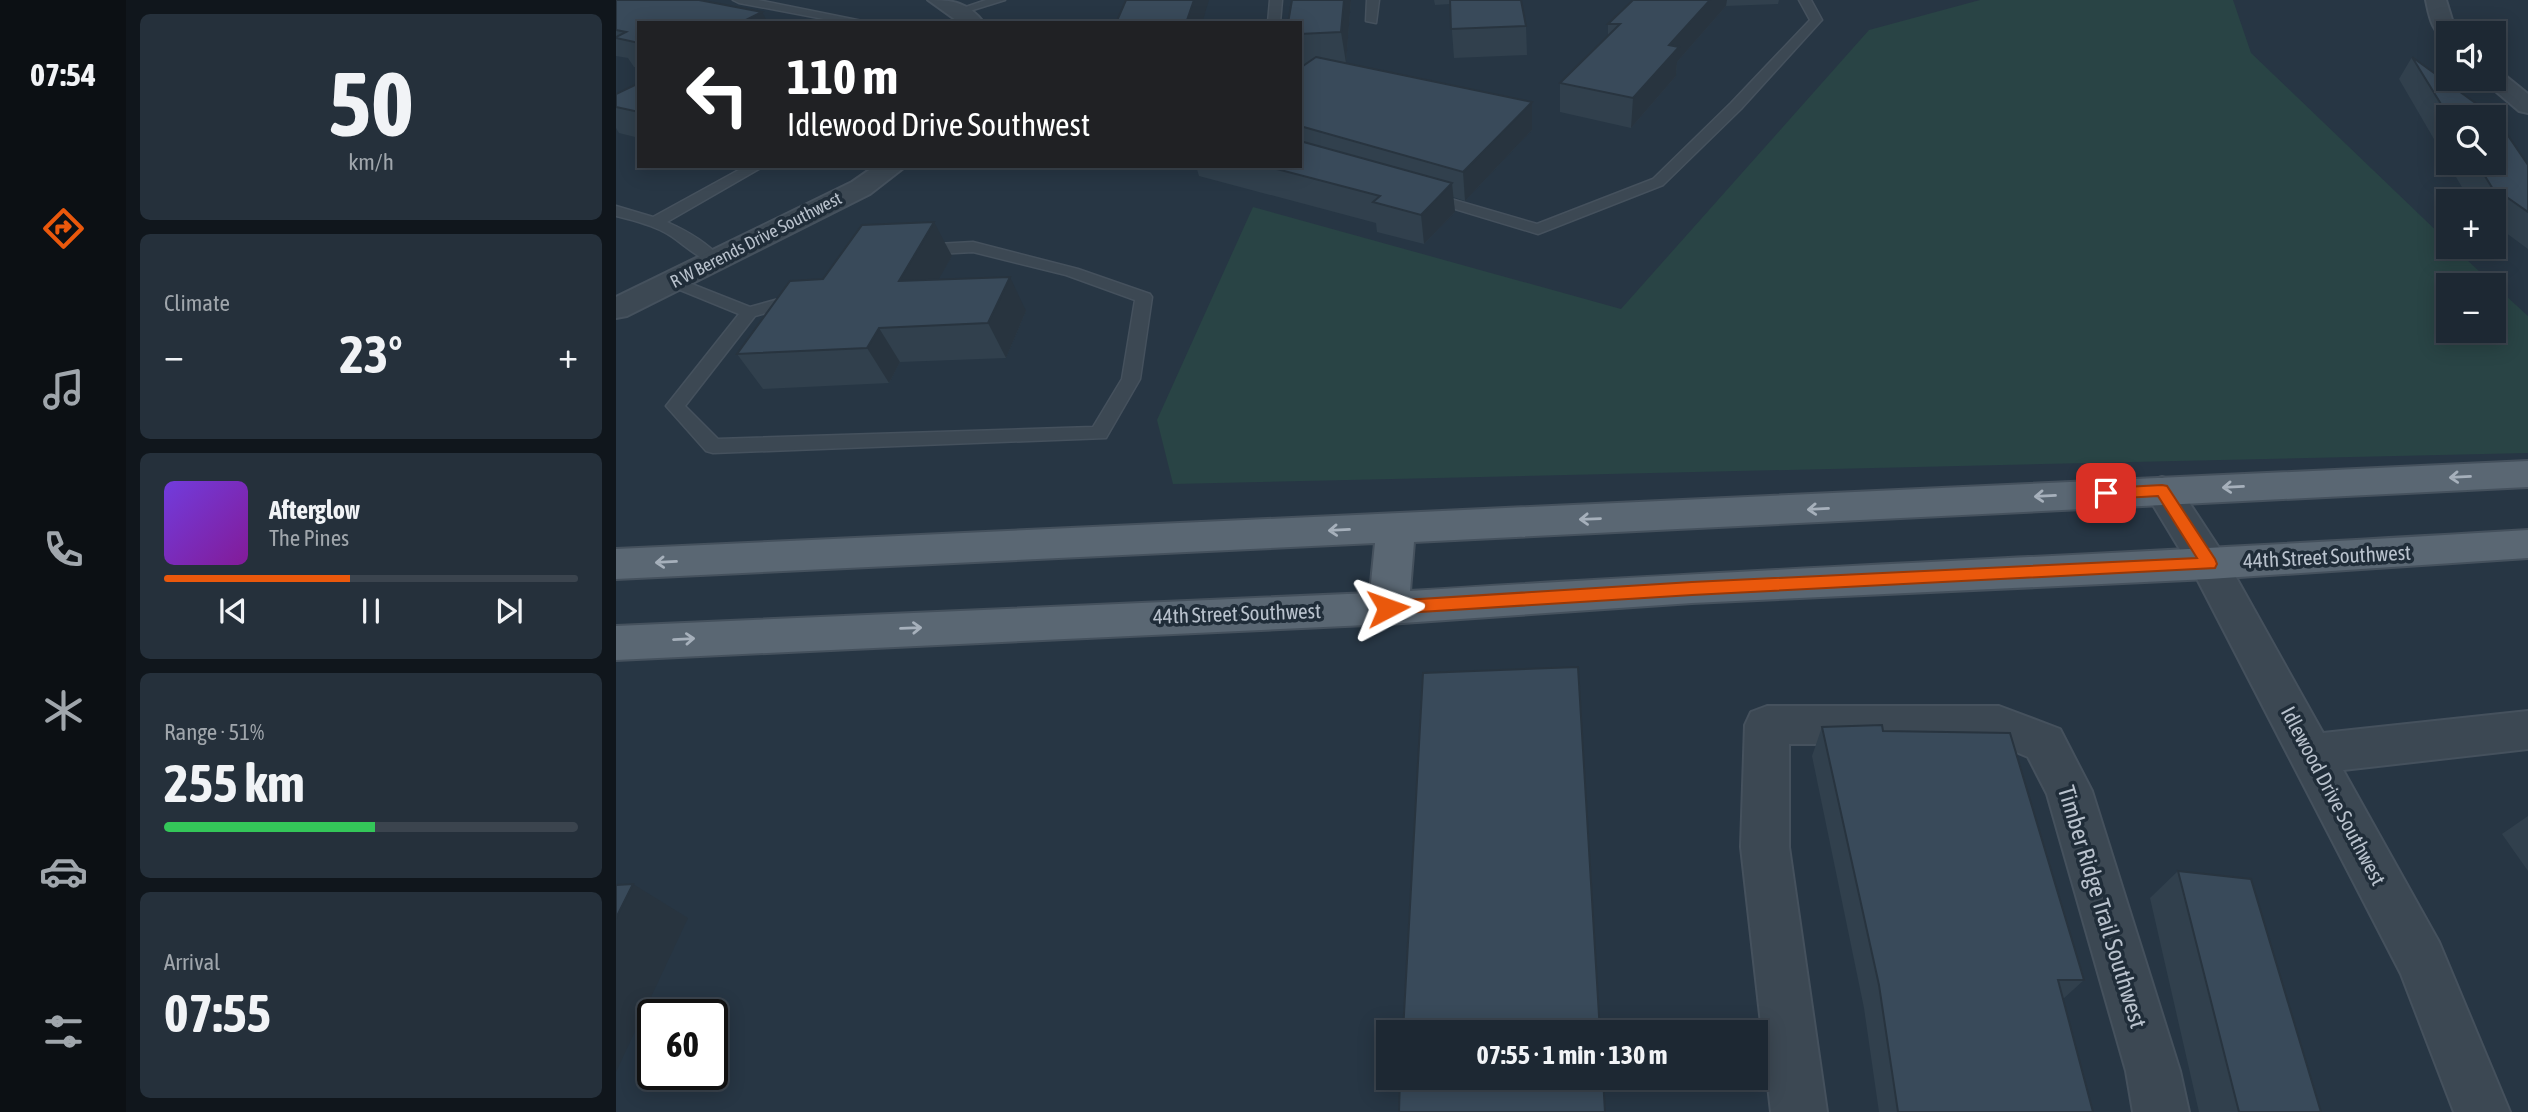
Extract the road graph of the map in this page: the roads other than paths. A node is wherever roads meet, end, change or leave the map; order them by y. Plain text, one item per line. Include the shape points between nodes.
1 (739, 0) edge
2 (804, 0) edge
3 (938, 0) edge
4 (999, 0) edge
5 (1276, 0) edge
6 (1373, 0) edge
7 (1805, 0) edge
8 (2436, 0) edge
9 (783, 9) junction
10 (967, 17) edge
11 (854, 21) edge
12 (1274, 21) edge
13 (1372, 21) dead end
14 (2442, 21) edge
15 (2506, 88) edge
16 (2528, 106) edge
17 (753, 168) edge
18 (890, 168) edge
19 (1407, 191) edge
20 (616, 211) edge
21 (657, 221) junction
22 (904, 250) edge
23 (715, 261) junction
24 (674, 282) junction
25 (818, 293) edge
26 (616, 309) edge
27 (749, 312) junction
28 (2528, 474) edge
29 (2162, 490) junction
30 (1396, 527) junction
31 (2528, 544) edge
32 (616, 564) edge
33 (2209, 564) junction
34 (1388, 608) junction
35 (616, 643) edge
36 (2528, 730) edge
37 (2310, 754) junction
38 (1799, 1112) edge
39 (2161, 1112) edge
40 (2482, 1112) edge

1 - 9 lane
2 - 9 lane
3 - 10 street
4 - 10 lane
5 - 12 lane
6 - 13 lane
7 - 19 lane via 1816,20 1658,182 1538,229
8 - 14 street
9 - 11 lane
15 - 16 street
17 - 21 lane
18 - 23 street, R W Berends Drive Southwest via 861,188
20 - 21 lane
21 - 23 lane via 693,240
22 - 27 lane via 973,247 1072,272 1144,297 1131,379 1099,433 713,446 675,406
23 - 24 street, R W Berends Drive Southwest
24 - 26 street, R W Berends Drive Southwest
24 - 27 lane
25 - 27 lane
28 -> 29 main road
29 -> 30 main road
29 - 33 street, Idlewood Drive Southwest
30 -> 32 main road
30 - 34 main road
31 - 33 main road, 44th Street Southwest
33 - 34 main road, 44th Street Southwest via 1692,588
33 - 37 street, Idlewood Drive Southwest
35 -> 34 main road, 44th Street Southwest
36 - 37 street
37 - 40 street, Idlewood Drive Southwest via 2421,960
38 - 39 street, Timber Ridge Trail Southwest via 1765,847 1768,725 1999,725 2044,743 2069,791 2153,1071

